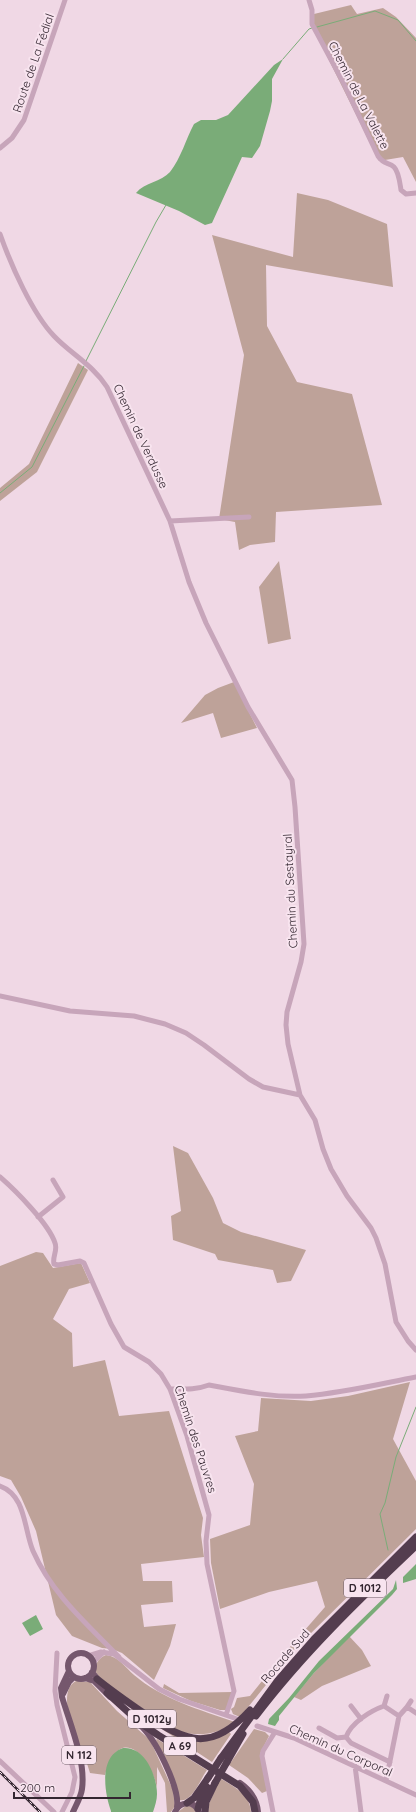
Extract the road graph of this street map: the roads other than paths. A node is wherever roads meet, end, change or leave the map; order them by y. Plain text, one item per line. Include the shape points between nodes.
1 (65, 0) edge
2 (309, 0) edge
3 (0, 148) edge
4 (416, 193) edge
5 (0, 234) edge
6 (249, 517) dead end
7 (170, 521) junction
8 (0, 996) edge
9 (300, 1095) junction
10 (0, 1176) edge
11 (53, 1180) dead end
12 (38, 1217) junction
13 (416, 1350) edge
14 (416, 1377) edge
15 (170, 1389) junction
16 (0, 1486) edge
17 (416, 1537) edge
18 (416, 1546) edge
19 (104, 1652) junction
20 (57, 1653) dead end
21 (88, 1656) junction
22 (119, 1657) junction
23 (93, 1662) junction
24 (69, 1671) junction
25 (92, 1672) junction
26 (74, 1677) junction
27 (85, 1678) junction
28 (97, 1679) junction
29 (278, 1680) junction
30 (106, 1694) junction
31 (387, 1696) dead end
32 (62, 1697) junction
33 (411, 1701) dead end
34 (351, 1706) dead end
35 (384, 1706) junction
36 (407, 1707) junction
37 (416, 1713) edge
38 (226, 1715) junction
39 (399, 1716) junction
40 (237, 1719) dead end
41 (361, 1719) junction
42 (257, 1726) dead end
43 (320, 1728) dead end
44 (275, 1732) junction
45 (346, 1737) junction
46 (225, 1760) junction
47 (0, 1761) edge
48 (390, 1762) junction
49 (355, 1766) junction
50 (388, 1770) junction
51 (376, 1776) junction
52 (212, 1780) junction
53 (386, 1781) junction
54 (416, 1795) edge
55 (187, 1803) junction
56 (176, 1810) edge
57 (198, 1810) edge
58 (54, 1812) edge
59 (62, 1812) edge
60 (73, 1812) edge
61 (206, 1812) edge
62 (255, 1812) edge
63 (258, 1812) edge
64 (273, 1812) edge
65 (361, 1812) edge

1 - 3 street, Route de La Fédial via 24,120 12,138
2 - 4 street, Chemin de La Valette via 312,24 378,156 383,163 394,167 401,190 406,194
5 - 7 street, Chemin de Verdusse via 26,292 47,328 98,374 107,387
6 - 7 street
7 - 9 street, Chemin du Sestayral via 189,582 206,623 248,707 292,780 304,944 287,1012 286,1033
8 - 9 street via 70,1011 134,1016 165,1024 186,1033 263,1088
9 - 13 street, Chemin du Sestayral via 315,1120 323,1150 337,1181 374,1233 385,1264 396,1322
10 - 12 street, Chemin des Pauvres
11 - 12 street via 64,1197
12 - 15 street, Chemin des Pauvres via 56,1243 54,1264 78,1261 84,1263 124,1347 149,1362 161,1374
14 - 15 street via 347,1391 305,1396 263,1395 209,1385 201,1388
15 - 38 street, Chemin des Pauvres via 187,1436 209,1515 207,1564 234,1691
16 - 22 street via 18,1499 32,1550 45,1575 62,1598
17 - 29 highway, Rocade Sud / D 1012 via 314,1639
18 - 46 highway, Rocade Sud / D 1012 via 298,1665
19 - 21 street
19 - 22 street
19 - 23 street
20 - 59 street via 56,1705 75,1777 72,1792
21 - 23 main road
21 - 24 main road via 80,1653 73,1656 68,1664
22 - 38 street via 159,1689 179,1699
23 - 25 main road
24 - 26 main road
24 - 32 main road, N 112 via 61,1688
25 - 27 main road
25 - 28 main road
26 - 27 main road
26 - 32 main road
27 - 30 main road via 94,1681
28 - 29 highway, D 1012y via 167,1729 194,1738 214,1736 234,1726
28 - 63 main road, A 69 via 140,1719 248,1789 255,1798
29 - 46 highway, Rocade Sud / D 1012 via 261,1702
30 - 56 main road, A 69 via 153,1740 177,1794
30 - 62 highway, A 69 via 158,1736 240,1786 253,1802
31 - 35 street
32 - 60 main road, N 112 via 82,1764 82,1790
33 - 36 street
34 - 41 street
35 - 39 street
35 - 41 street
36 - 37 street
36 - 39 street
38 - 40 street
39 - 48 street
41 - 45 street via 348,1731
42 - 44 street, Chemin du Corporal
43 - 45 street via 337,1738
44 - 49 street, Chemin du Corporal
44 - 64 street via 262,1756
45 - 48 street via 351,1743
46 - 52 highway, Rocade Sud / D 1012
47 - 58 street
48 - 50 street
49 - 51 street, Chemin du Corporal
49 - 65 street
50 - 51 street via 383,1776
50 - 53 street
51 - 53 street, Chemin du Corporal
52 - 55 highway, Rocade Sud / D 1012
52 - 57 highway, Rocade Sud / D 1012 via 201,1797
52 - 61 highway
53 - 54 street, Chemin du Corporal
55 - 56 main road
55 - 57 main road

